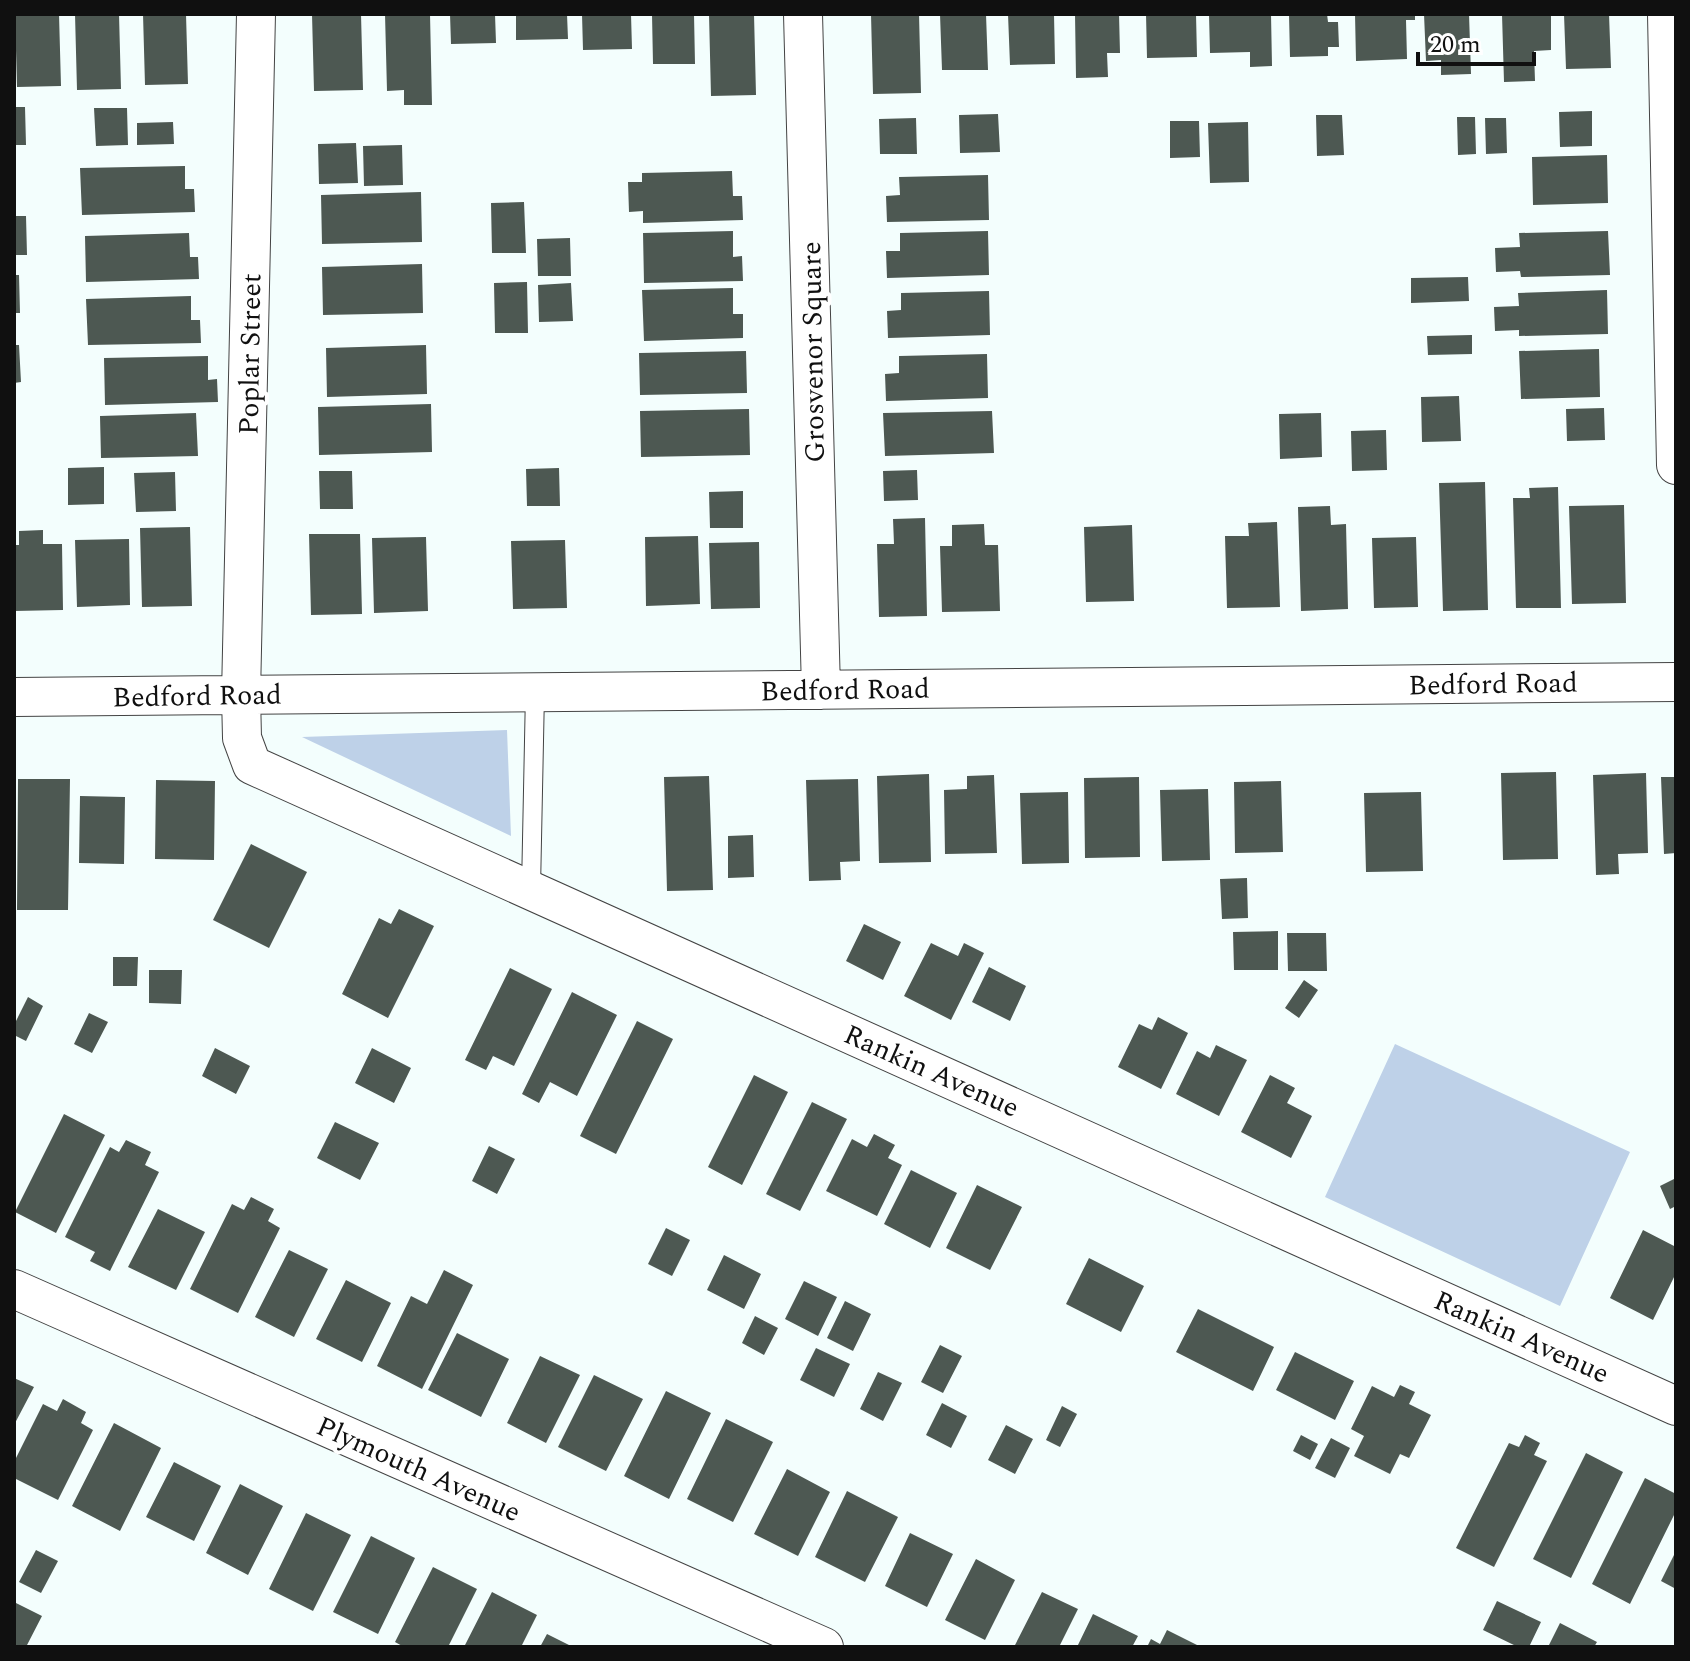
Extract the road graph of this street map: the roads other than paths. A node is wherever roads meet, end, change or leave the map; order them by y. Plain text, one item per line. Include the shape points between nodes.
1 (256, 14) edge
2 (803, 14) edge
3 (1667, 14) edge
4 (1676, 465) edge
5 (1676, 682) edge
6 (821, 690) junction
7 (535, 692) junction
8 (241, 695) junction
9 (14, 697) edge
10 (531, 889) junction
11 (14, 1289) edge
12 (1676, 1406) edge
13 (824, 1647) edge

1 - 8 street, Poplar Street
2 - 6 street, Grosvenor Square
3 - 4 street
5 - 6 street, Bedford Road
6 - 7 street, Bedford Road
7 - 8 street, Bedford Road
7 - 10 lane
8 - 9 street, Bedford Road
8 - 10 street, Rankin Avenue via 242,738 252,765
10 - 12 street, Rankin Avenue
11 - 13 street, Plymouth Avenue

